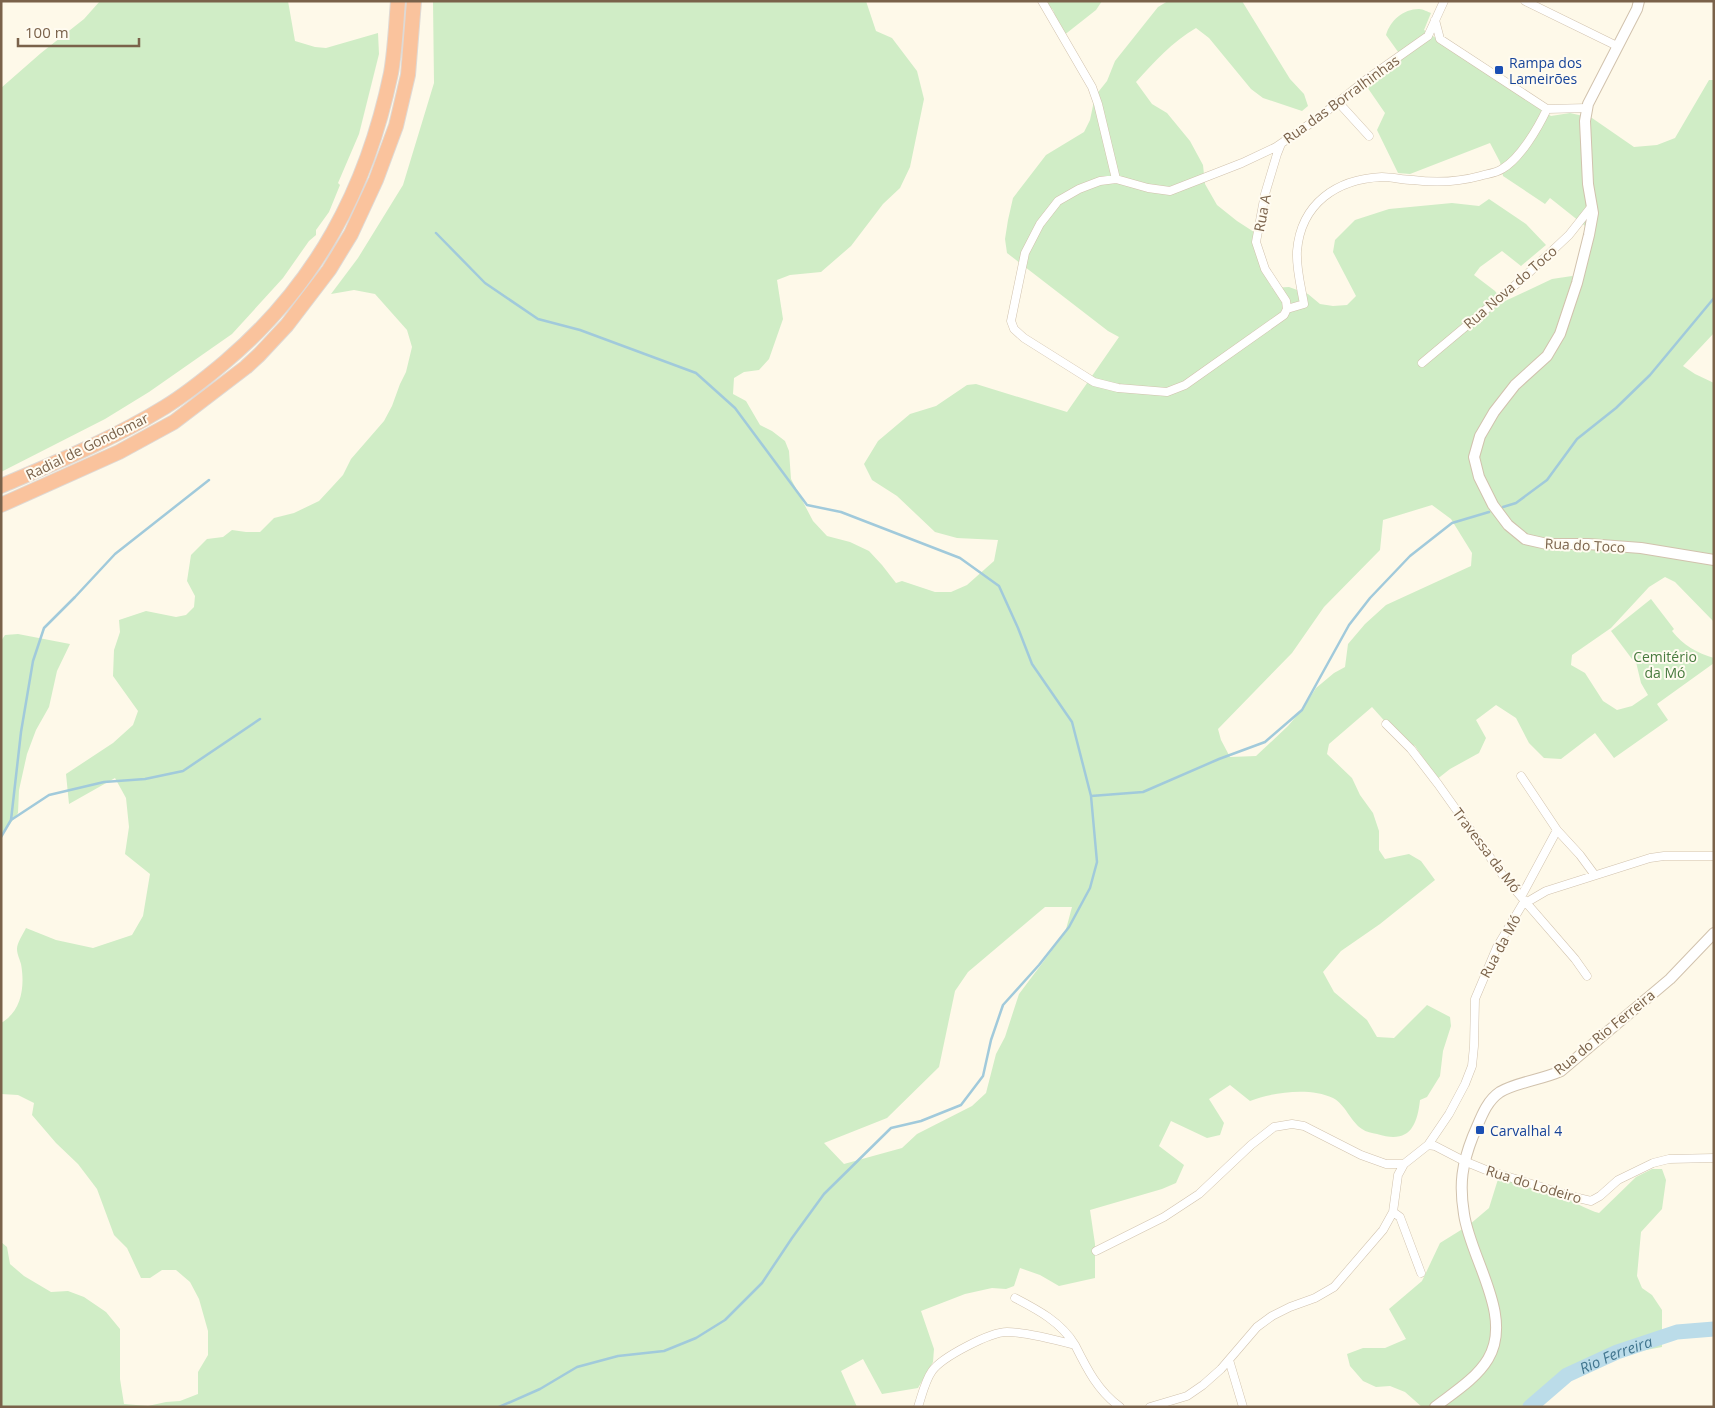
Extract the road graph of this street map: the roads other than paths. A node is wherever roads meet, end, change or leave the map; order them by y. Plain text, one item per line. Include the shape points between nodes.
1 (398, 1) edge
2 (414, 1) edge
3 (1042, 1) edge
4 (1444, 1) edge
5 (1525, 1) edge
6 (1639, 1) edge
7 (1435, 20) junction
8 (1617, 46) junction
9 (1338, 102) junction
10 (1587, 108) junction
11 (1547, 109) junction
12 (1369, 136) dead end
13 (1282, 142) junction
14 (1116, 179) junction
15 (1592, 206) junction
16 (1287, 309) junction
17 (1422, 363) dead end
18 (1, 486) edge
19 (1, 505) edge
20 (1714, 560) edge
21 (1386, 724) dead end
22 (1521, 776) dead end
23 (1557, 830) junction
24 (1714, 856) edge
25 (1594, 874) junction
26 (1524, 898) junction
27 (1714, 933) edge
28 (1587, 976) dead end
29 (1428, 1145) junction
30 (1714, 1158) edge
31 (1464, 1161) junction
32 (1404, 1164) junction
33 (1393, 1212) junction
34 (1096, 1251) dead end
35 (1421, 1273) dead end
36 (1015, 1298) dead end
37 (1075, 1345) junction
38 (1229, 1360) junction
39 (918, 1407) edge
40 (1120, 1407) edge
41 (1150, 1407) edge
42 (1243, 1407) edge
43 (1435, 1407) edge

1 - 18 highway, Radial de Gondomar via 391,71 380,120 362,174 336,228 276,315 204,380 166,407 114,436
2 - 19 highway, Radial de Gondomar via 408,75 396,126 376,180 330,270 288,325 252,361 174,422 119,452
3 - 14 street via 1092,87
4 - 7 street, Rua das Borralhinhas
5 - 8 street
6 - 8 street
7 - 9 street, Rua das Borralhinhas via 1428,36
7 - 11 street via 1440,39
8 - 10 street
9 - 12 street
9 - 13 street, Rua das Borralhinhas
10 - 11 street
10 - 15 street via 1588,184
11 - 16 street via 1519,154 1502,169 1450,182 1384,177 1363,179 1318,200 1306,216 1297,252 1304,304
13 - 14 street, Rua das Borralhinhas via 1242,163 1170,191
13 - 16 street, Rua A via 1265,194 1256,242 1265,269 1286,301
14 - 16 street, Rua das Borralhinhas via 1100,181 1058,201 1040,224 1025,254 1011,321 1024,338 1094,382 1118,388 1167,392 1185,385 1284,315
15 - 17 street, Rua Nova do Toco via 1570,235
15 - 20 street, Rua do Toco via 1590,234 1560,334 1547,356 1515,384 1480,436 1474,457 1479,477 1493,506 1525,539 1547,544 1641,548
21 - 26 street, Travessa da Mó via 1411,749 1504,876
22 - 23 street
23 - 25 street
23 - 26 street
24 - 25 street, Rua da Mó via 1650,858
25 - 26 street, Rua da Mó
26 - 28 street, Travessa da Mó
26 - 29 street, Rua da Mó via 1497,947 1475,999 1472,1066 1453,1106
27 - 31 street, Rua do Rio Ferreira via 1670,979 1561,1071 1499,1092 1485,1107
29 - 31 street
29 - 32 street, Rua da Mó
30 - 31 street, Rua do Lodeiro via 1669,1159 1653,1163 1618,1180 1591,1201
31 - 43 street, Rua do Rio Ferreira via 1461,1192 1464,1216 1495,1315 1497,1338 1488,1359 1472,1378
32 - 33 street via 1398,1175
32 - 34 street via 1386,1164 1304,1126 1274,1127 1199,1194 1164,1217
33 - 35 street via 1400,1217
33 - 38 street via 1383,1230 1334,1287 1272,1316 1257,1327
36 - 37 street via 1052,1320 1068,1333
37 - 39 street via 1006,1332 985,1338 932,1370
37 - 40 street via 1095,1382
38 - 41 street via 1187,1396
38 - 42 street

